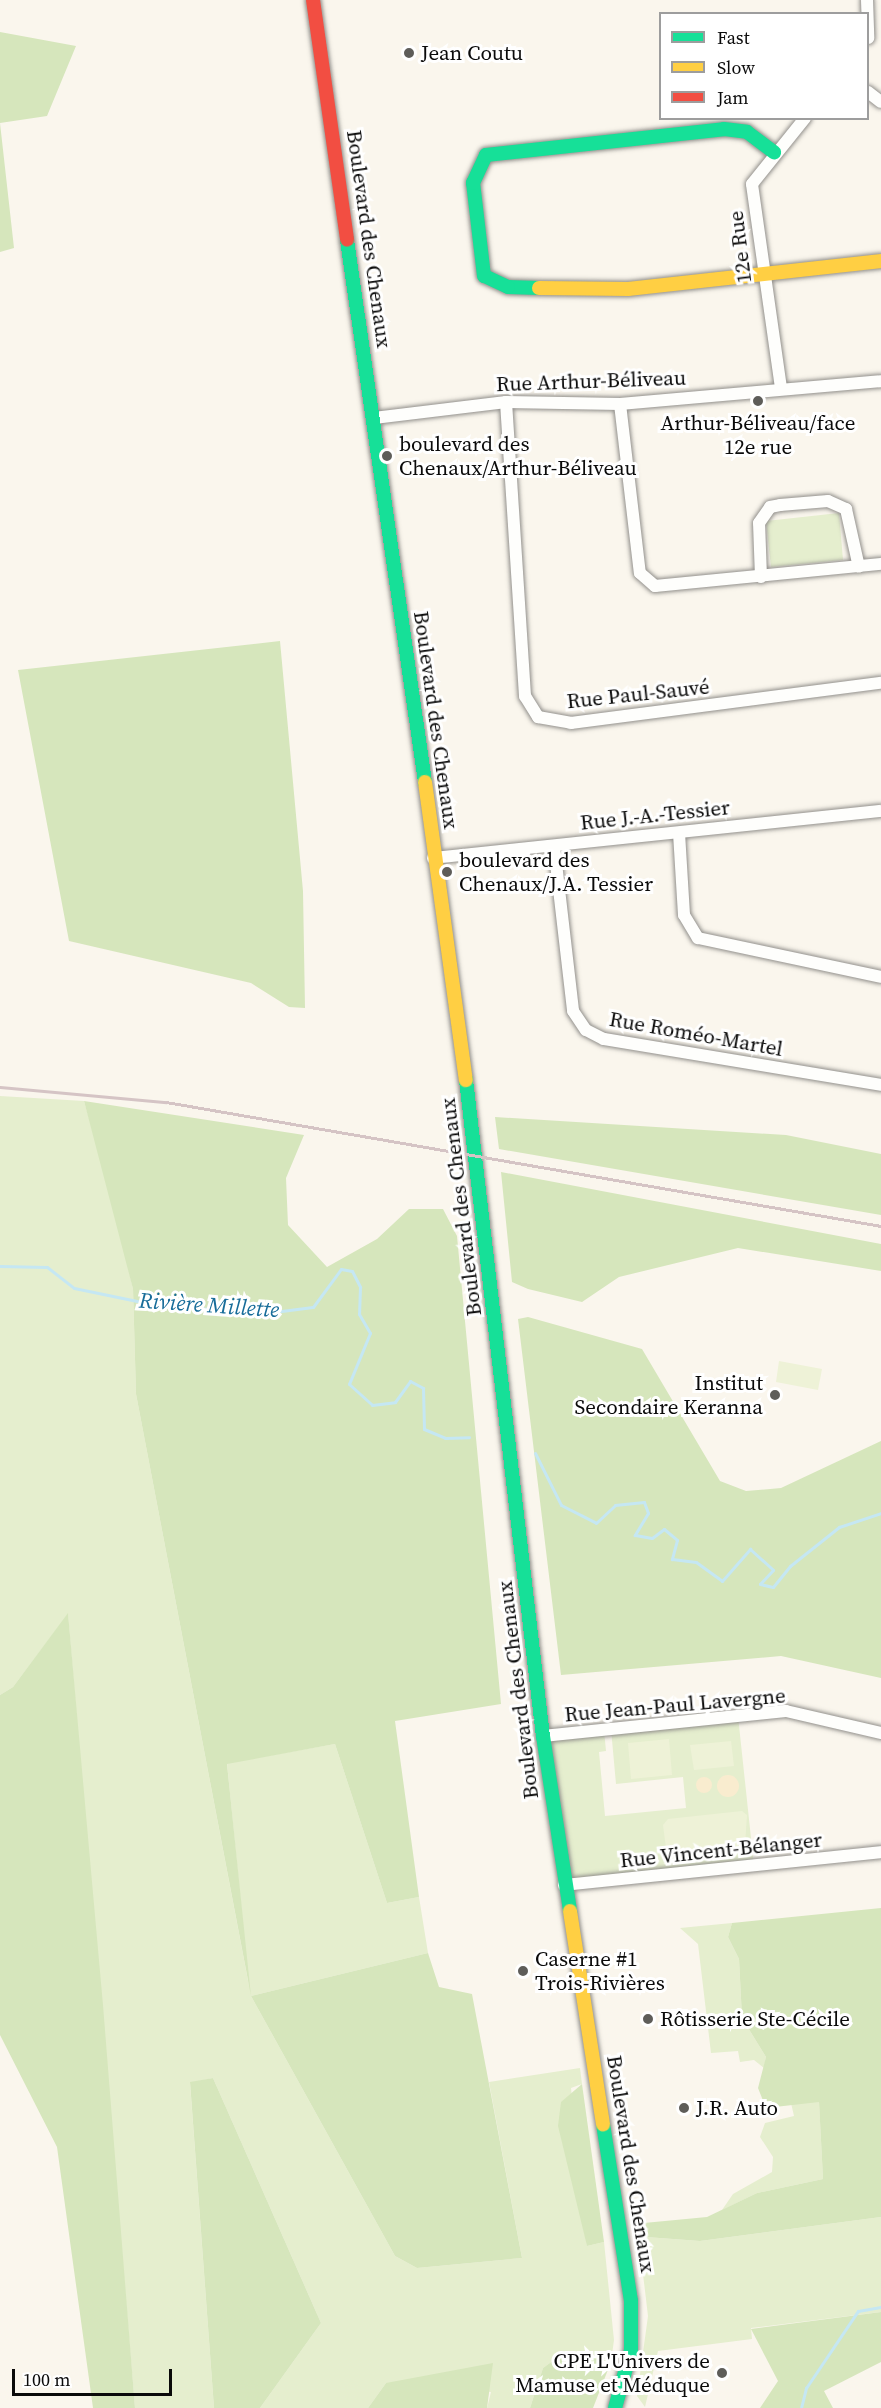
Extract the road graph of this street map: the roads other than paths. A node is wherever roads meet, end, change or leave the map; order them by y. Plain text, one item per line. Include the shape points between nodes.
1 (313, 0) edge
2 (803, 120) edge
3 (774, 152) junction
4 (881, 261) edge
5 (761, 274) junction
6 (881, 381) edge
7 (781, 388) junction
8 (506, 402) junction
9 (620, 404) junction
10 (374, 418) junction
11 (881, 564) edge
12 (860, 567) junction
13 (761, 577) junction
14 (881, 683) edge
15 (881, 811) edge
16 (679, 832) junction
17 (554, 846) junction
18 (433, 858) junction
19 (881, 977) edge
20 (881, 1085) edge
21 (881, 1733) edge
22 (543, 1736) junction
23 (881, 1852) edge
24 (564, 1885) junction
25 (616, 2408) edge

1 - 10 main road, Boulevard des Chenaux
2 - 3 street, 12e Rue
3 - 5 street, 12e Rue via 752,184
3 - 5 main road via 747,132 724,129 486,155 476,167 474,183 484,276 494,283 628,289
4 - 5 main road
5 - 7 street, 12e Rue
6 - 7 street, Rue Arthur-Béliveau
7 - 9 street, Rue Arthur-Béliveau
8 - 9 street, Rue Arthur-Béliveau
8 - 10 street, Rue Arthur-Béliveau
8 - 14 street, Rue Paul-Sauvé via 525,696 538,717 571,723
9 - 13 street via 640,573 655,585
10 - 18 main road, Boulevard des Chenaux
11 - 12 street
12 - 13 street
12 - 13 street via 846,509 828,501 780,505 770,507 759,523
15 - 16 street, Rue J.-A.-Tessier
16 - 17 street, Rue J.-A.-Tessier
16 - 19 street via 684,915 698,938
17 - 18 street, Rue J.-A.-Tessier
17 - 20 street, Rue Roméo-Martel via 573,1011 586,1030 604,1040
18 - 22 main road, Boulevard des Chenaux via 471,1109
21 - 22 street, Rue Jean-Paul Lavergne via 786,1711
22 - 24 main road, Boulevard des Chenaux
23 - 24 street, Rue Vincent-Bélanger
24 - 25 main road, Boulevard des Chenaux via 631,2301 631,2350

